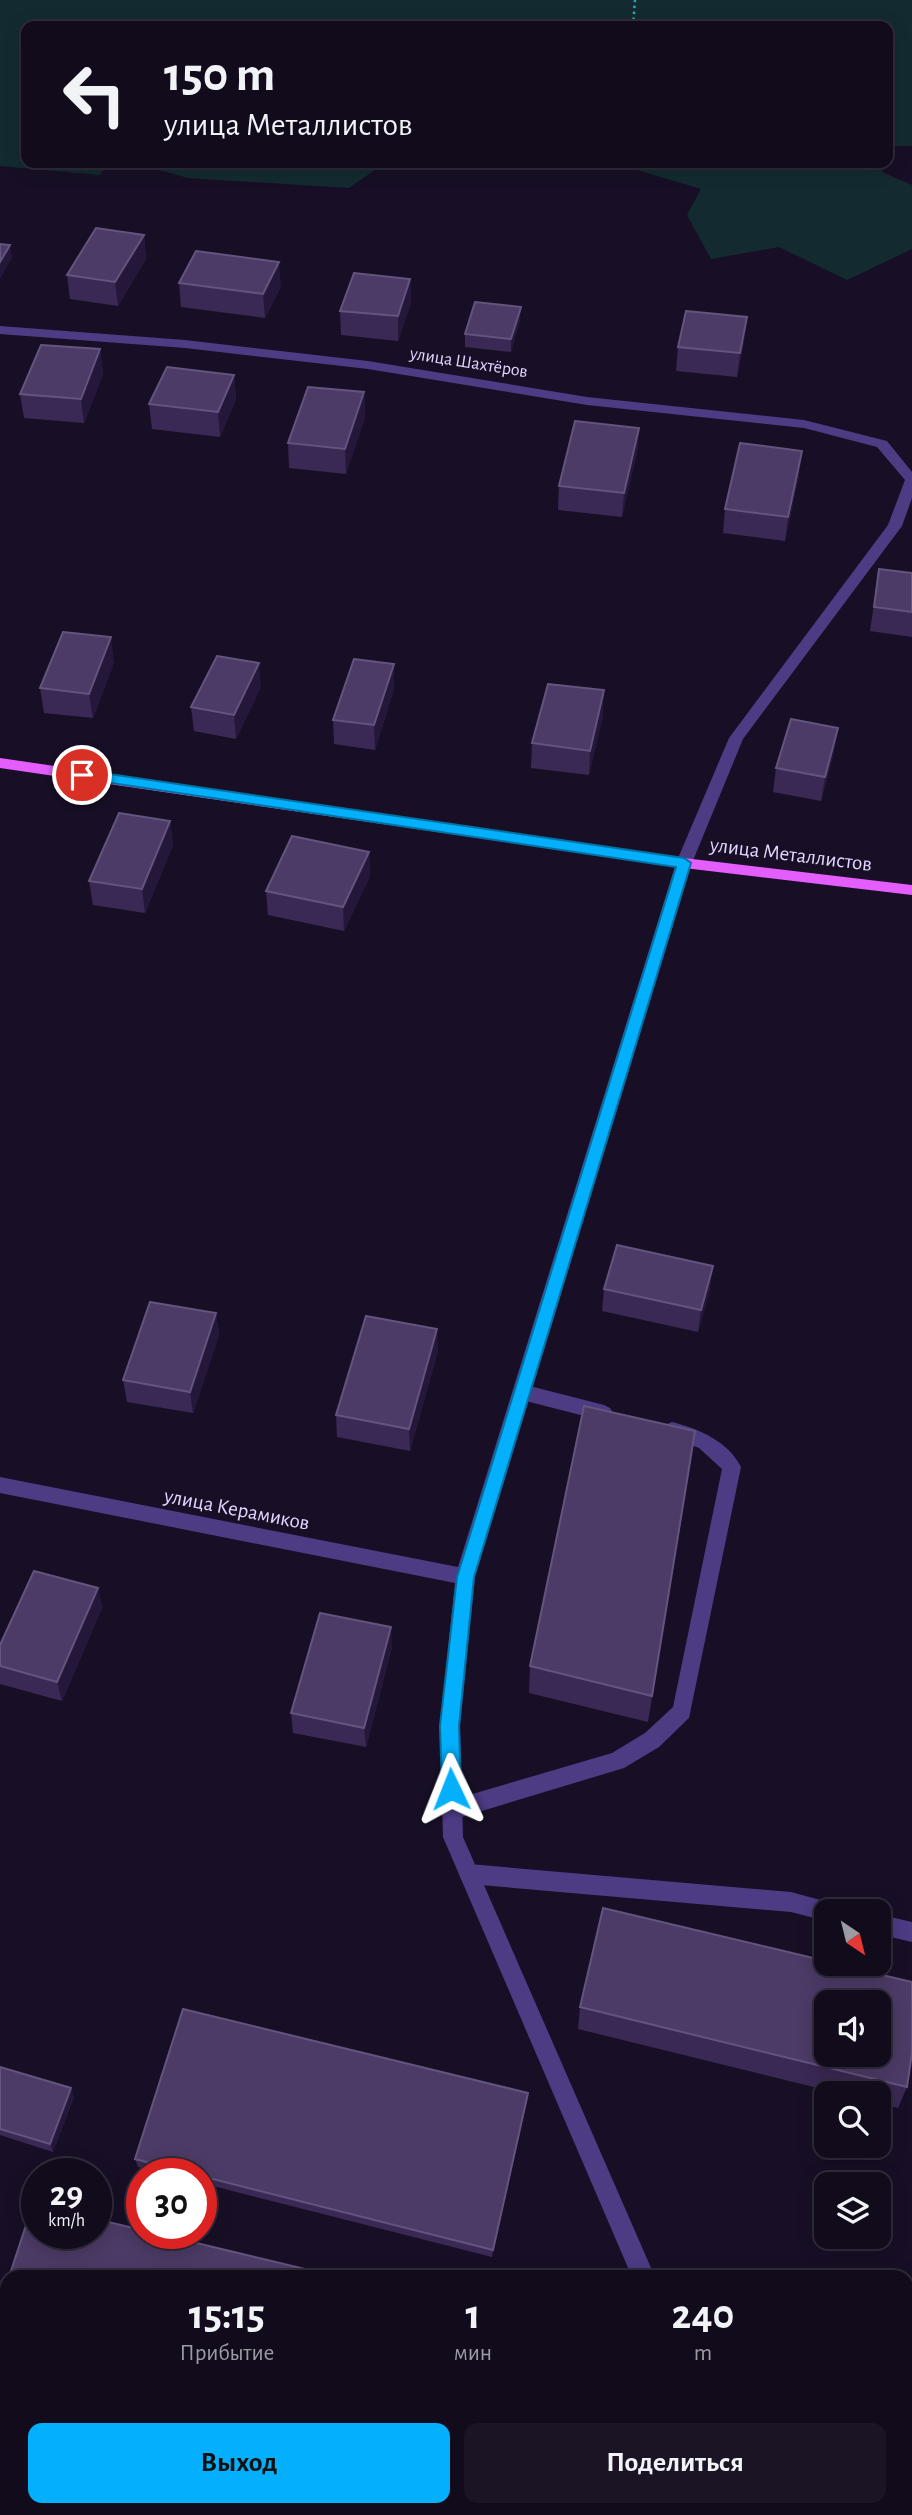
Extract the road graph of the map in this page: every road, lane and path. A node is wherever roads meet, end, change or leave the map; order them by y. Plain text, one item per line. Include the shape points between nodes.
1 (635, 0) edge
2 (633, 21) edge
3 (0, 330) edge
4 (0, 763) edge
5 (684, 863) junction
6 (912, 890) edge
7 (522, 1392) junction
8 (626, 1418) edge
9 (652, 1425) edge
10 (0, 1485) edge
11 (466, 1577) junction
12 (452, 1810) junction
13 (469, 1874) junction
14 (814, 1908) edge
15 (891, 1927) edge
16 (912, 1932) edge
17 (641, 2270) edge

1 - 2 path
3 - 5 street, улица Шахтёров via 185,344 368,365 587,401 804,424 882,444 912,480 895,526 736,738
4 - 5 main road, улица Металлистов
5 - 6 main road, улица Металлистов
5 - 7 street
7 - 8 street
7 - 11 street
9 - 12 street via 691,1435 719,1450 732,1467 682,1712 652,1740 617,1761
10 - 11 street, улица Керамиков
11 - 12 street via 450,1726
12 - 13 street via 453,1838
13 - 14 street
13 - 17 street
15 - 16 street

